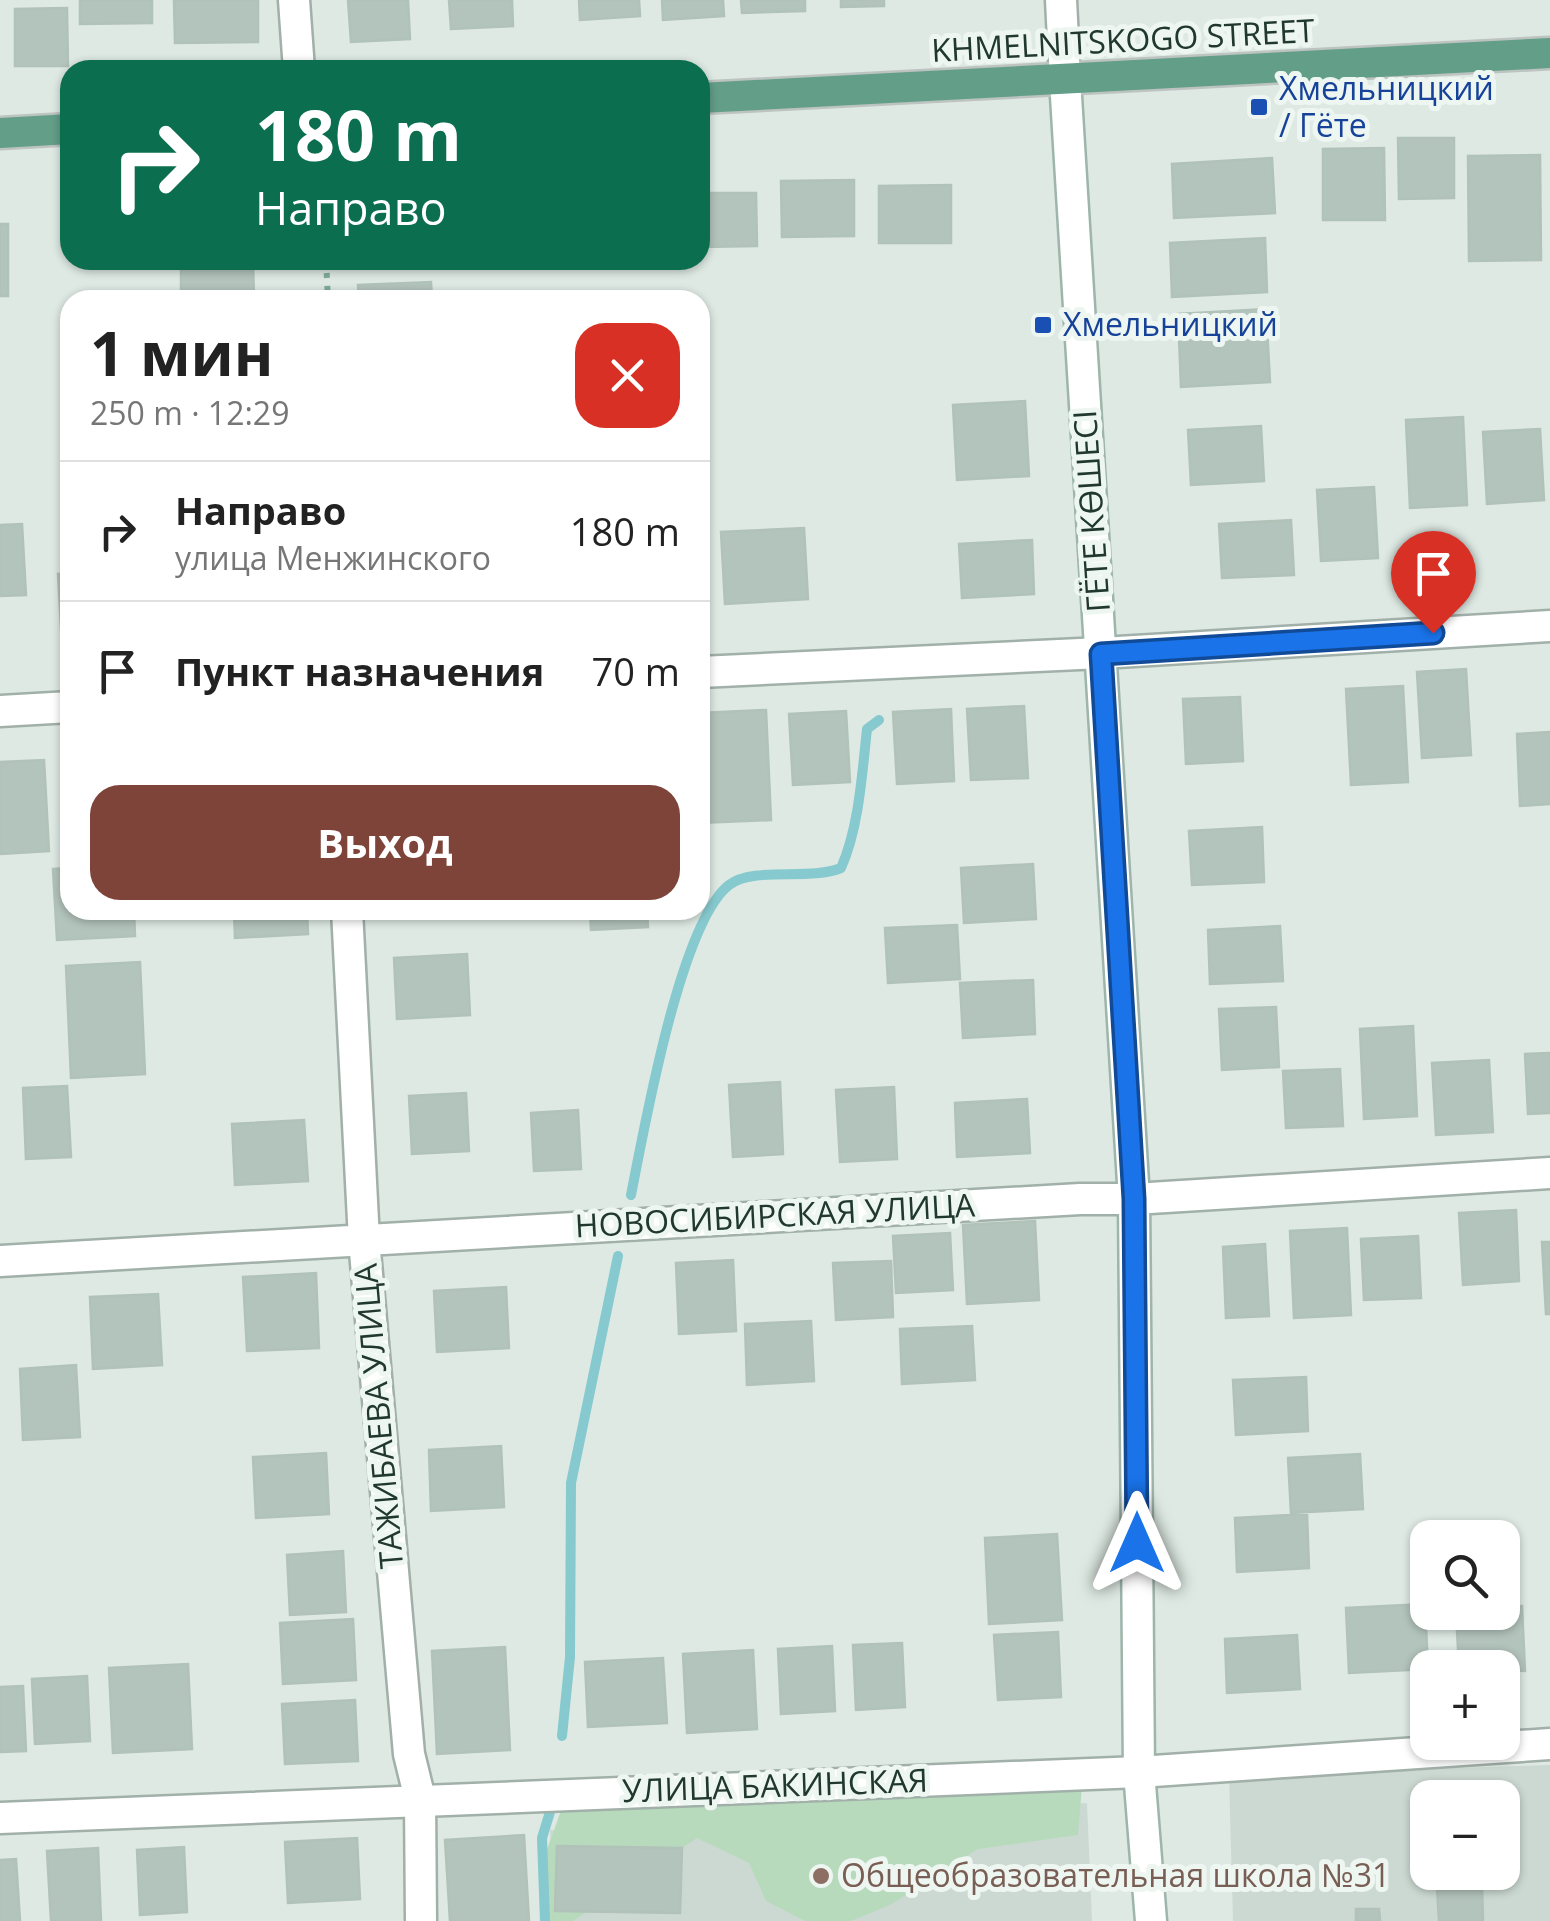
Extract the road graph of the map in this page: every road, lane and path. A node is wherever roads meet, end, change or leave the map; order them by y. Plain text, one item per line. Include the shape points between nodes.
1 (294, 0) edge
2 (1061, 0) edge
3 (1550, 53) edge
4 (298, 60) edge
5 (1065, 80) junction
6 (710, 98) edge
7 (60, 130) edge
8 (0, 133) edge
9 (1550, 626) edge
10 (1101, 654) junction
11 (710, 672) edge
12 (60, 707) edge
13 (0, 710) edge
14 (348, 920) edge
15 (1550, 1172) edge
16 (1134, 1199) junction
17 (364, 1240) junction
18 (0, 1261) edge
19 (1550, 1744) edge
20 (1139, 1772) junction
21 (420, 1799) junction
22 (0, 1818) edge
23 (421, 1921) edge
24 (1151, 1921) edge

1 - 4 street
2 - 5 street, ГЁТЕ КӨШЕСІ
3 - 5 main road, KHMELNITSKOGO STREET
5 - 6 main road, KHMELNITSKOGO STREET
5 - 10 street, ГЁТЕ КӨШЕСІ
7 - 8 main road
9 - 10 street
10 - 11 street
10 - 16 street, ГЁТЕ КӨШЕСІ
12 - 13 street
14 - 17 street, ТАЖИБАЕВА УЛИЦА
15 - 16 street, НОВОСИБИРСКАЯ УЛИЦА
16 - 17 street, НОВОСИБИРСКАЯ УЛИЦА
16 - 20 street, ГЁТЕ КӨШЕСІ
17 - 18 street, НОВОСИБИРСКАЯ УЛИЦА
17 - 21 street, ТАЖИБАЕВА УЛИЦА via 409,1754
19 - 20 street, УЛИЦА БАКИНСКАЯ
20 - 21 street, УЛИЦА БАКИНСКАЯ
20 - 24 street, ГЁТЕ КӨШЕСІ
21 - 22 street, УЛИЦА БАКИНСКАЯ
21 - 23 street, ТАЖИБАЕВА УЛИЦА

